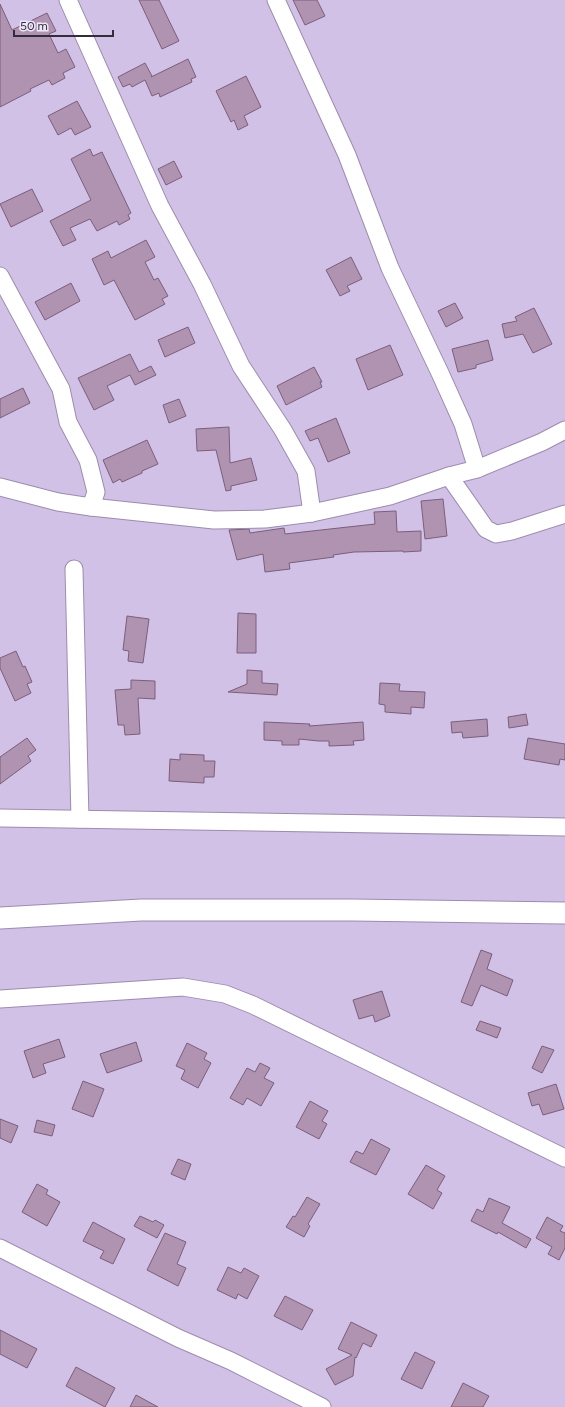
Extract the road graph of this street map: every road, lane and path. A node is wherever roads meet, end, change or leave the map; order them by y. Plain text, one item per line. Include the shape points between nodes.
1 (68, 0) edge
2 (276, 0) edge
3 (0, 276) edge
4 (565, 430) edge
5 (477, 469) junction
6 (448, 476) junction
7 (0, 487) edge
8 (91, 507) junction
9 (312, 513) junction
10 (565, 514) edge
11 (74, 569) dead end
12 (0, 818) edge
13 (80, 819) junction
14 (565, 827) edge
15 (565, 913) edge
16 (0, 918) edge
17 (0, 999) edge
18 (565, 1158) edge
19 (0, 1248) edge
20 (322, 1407) edge

1 - 9 street via 160,206 202,284 241,366 284,430 306,471
2 - 5 street via 347,155 390,268 463,424
3 - 8 street via 61,389 68,422 88,460 96,492
4 - 5 street
5 - 6 street
6 - 9 street via 390,496
6 - 10 street via 486,529 496,534
7 - 8 street via 58,502
8 - 9 street via 214,520 265,519
11 - 13 street
12 - 13 street
13 - 14 street
15 - 16 main road via 141,910
17 - 18 street via 183,987 225,994 253,1005
19 - 20 street

